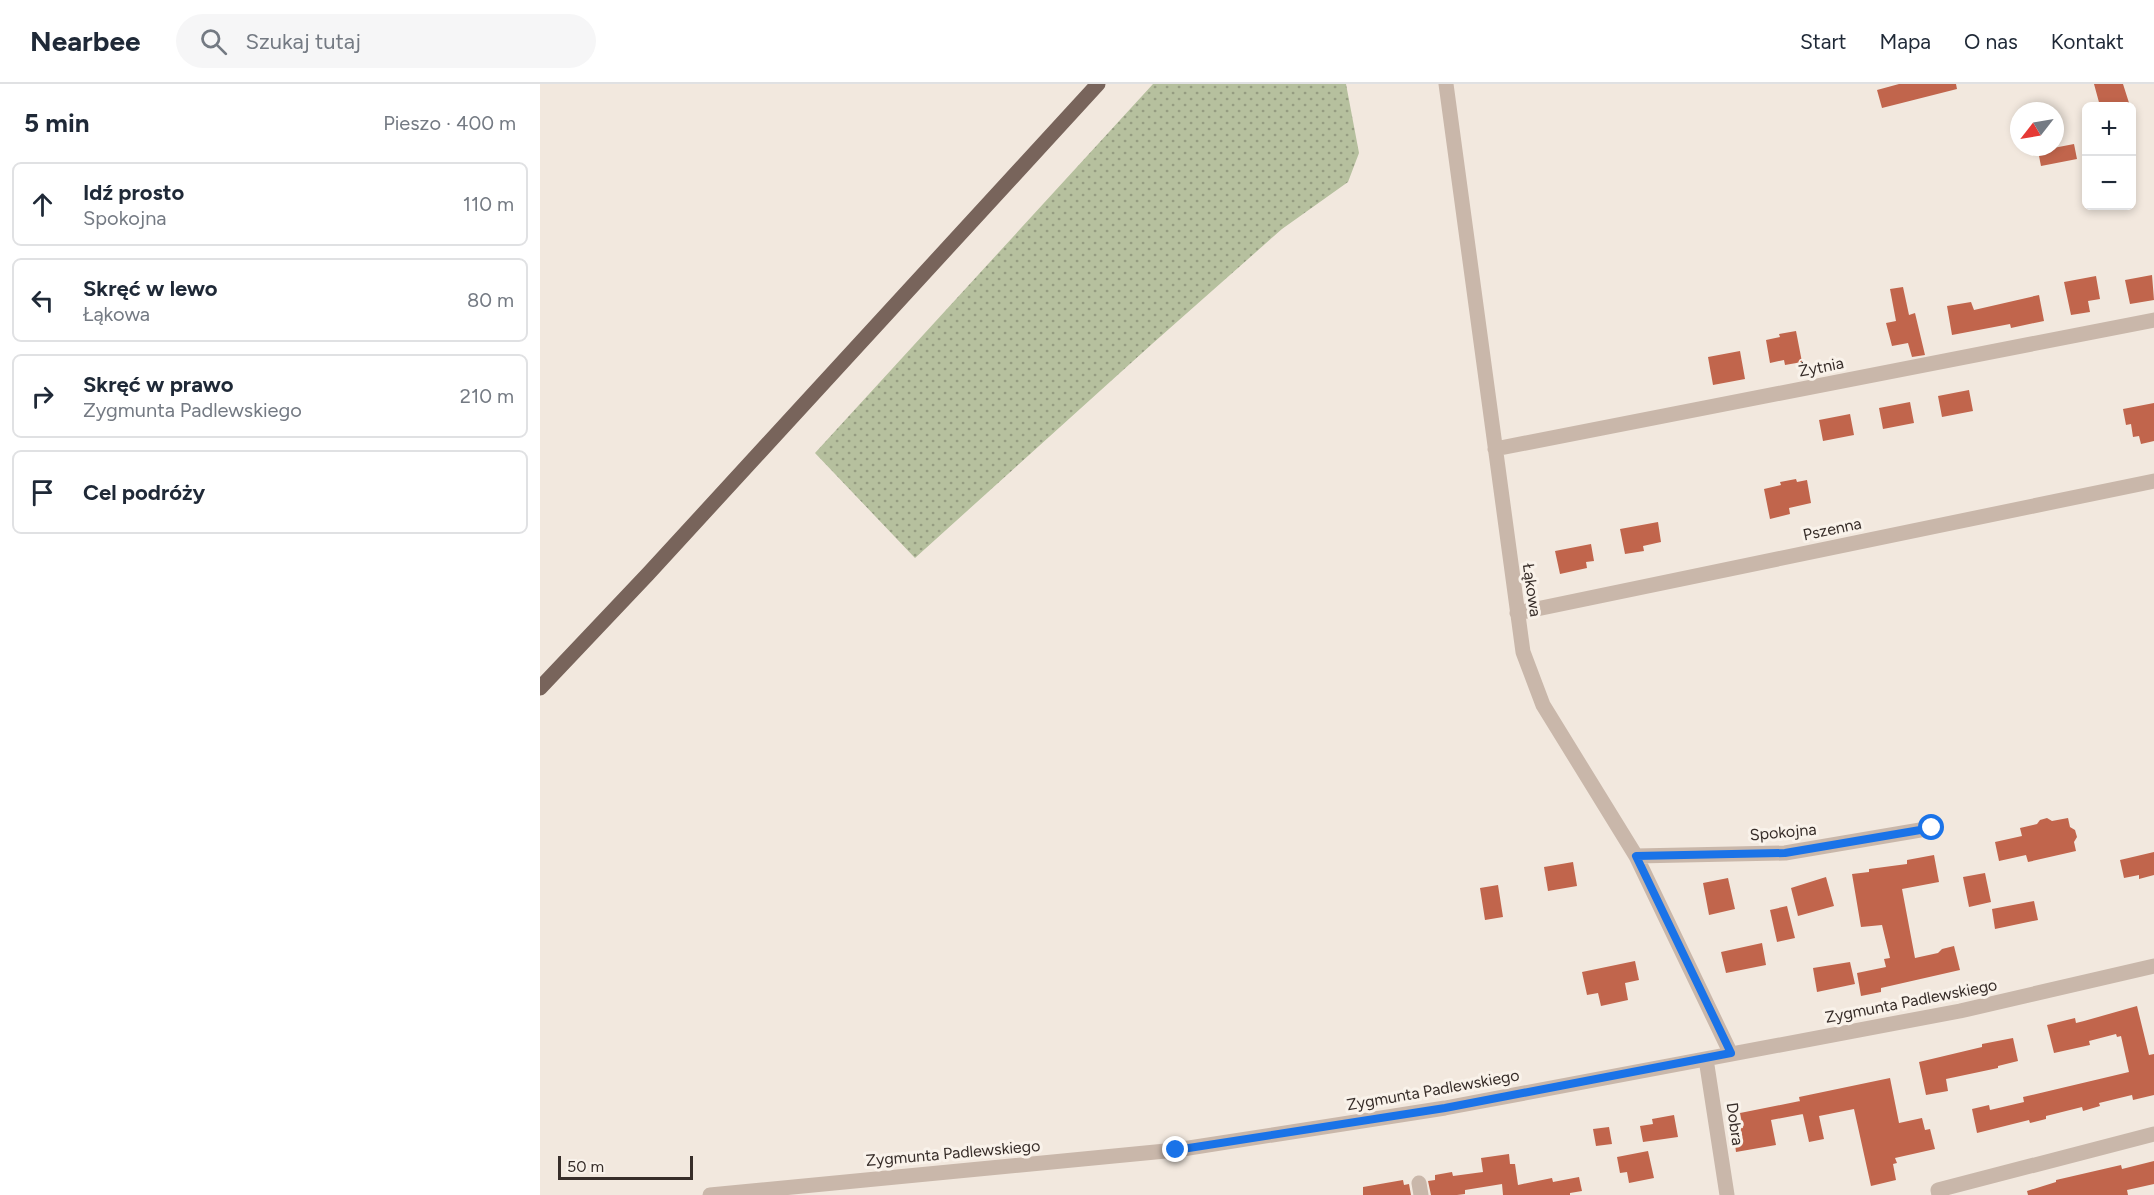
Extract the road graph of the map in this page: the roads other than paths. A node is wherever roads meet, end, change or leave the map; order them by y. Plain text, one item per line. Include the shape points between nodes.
1 (1098, 84) edge
2 (1446, 84) edge
3 (2154, 320) edge
4 (1496, 449) junction
5 (2154, 481) edge
6 (1517, 613) junction
7 (540, 688) edge
8 (1932, 828) dead end
9 (1636, 856) junction
10 (2154, 966) edge
11 (1731, 1053) junction
12 (1706, 1059) junction
13 (2154, 1134) edge
14 (1938, 1193) edge
15 (710, 1195) edge
16 (1727, 1195) edge

1 - 7 main road
2 - 4 street, Łąkowa
3 - 4 street, Żytnia
4 - 6 street, Łąkowa
5 - 6 street, Pszenna
6 - 9 street, Łąkowa via 1522,652 1543,705
8 - 9 street, Spokojna via 1785,853
9 - 11 street, Łąkowa
10 - 11 street, Zygmunta Padlewskiego via 1960,1011
11 - 12 street, Zygmunta Padlewskiego
12 - 15 street, Zygmunta Padlewskiego via 1445,1108 1176,1150
12 - 16 street, Dobra
13 - 14 street

